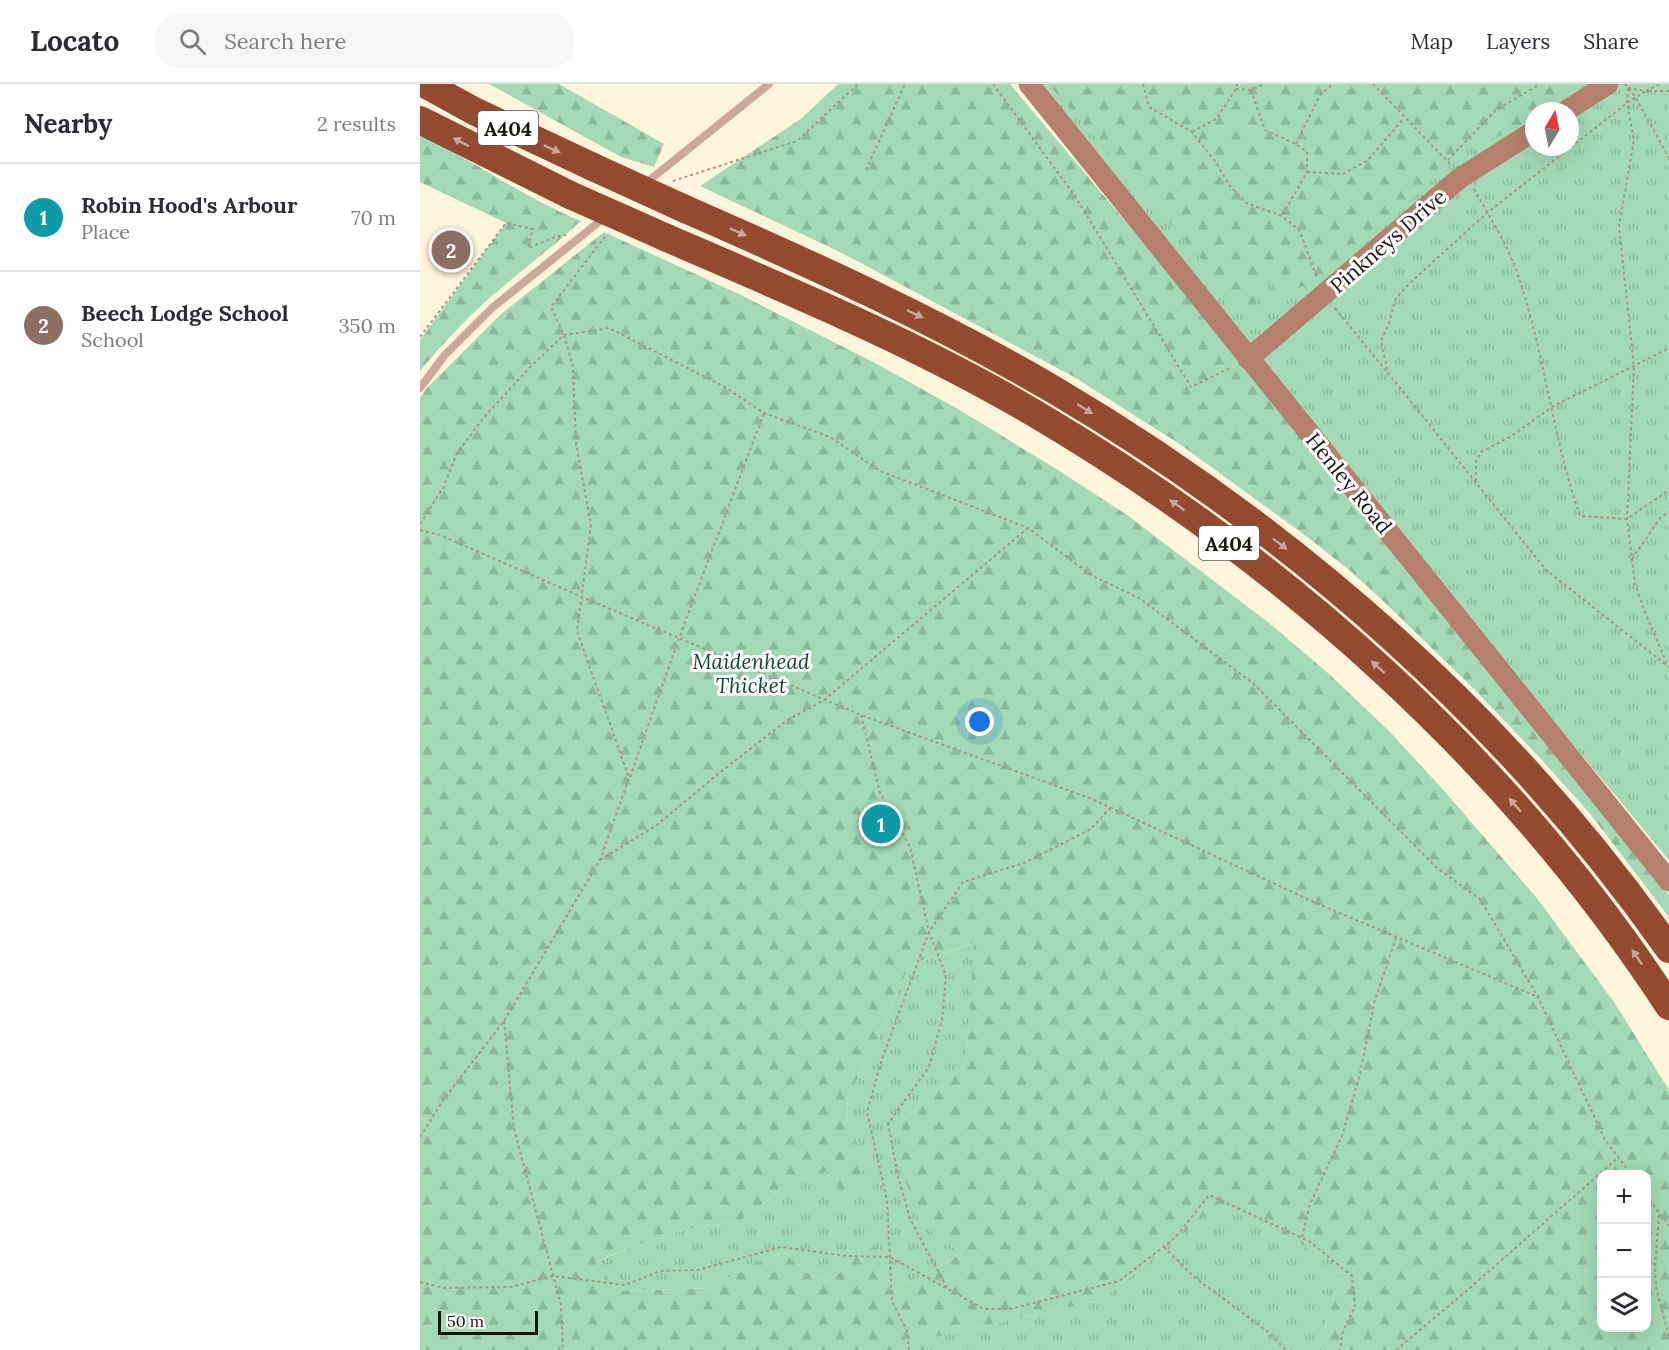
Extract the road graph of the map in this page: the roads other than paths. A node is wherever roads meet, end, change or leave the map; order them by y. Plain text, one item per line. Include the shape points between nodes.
1 (425, 84) edge
2 (769, 84) edge
3 (1029, 84) edge
4 (1618, 86) edge
5 (1579, 105) edge
6 (420, 120) edge
7 (1525, 137) edge
8 (632, 195) dead end
9 (614, 210) dead end
10 (1248, 359) junction
11 (420, 388) edge
12 (1669, 881) edge
13 (1669, 949) edge
14 (1669, 1006) edge

1 -> 13 highway, A404, bridge via 593,167 914,313 1057,391 1179,470 1339,590 1431,671 1574,825
2 - 8 lane
3 - 10 street, Henley Road
4 - 5 street
14 -> 6 highway, A404, bridge via 1626,941 1541,836 1415,701 1337,630 1246,556 1136,477 1032,412 894,339 570,195
7 - 10 street, Pinkneys Drive via 1460,178
9 - 11 lane via 492,308 444,356
10 - 12 street, Henley Road

